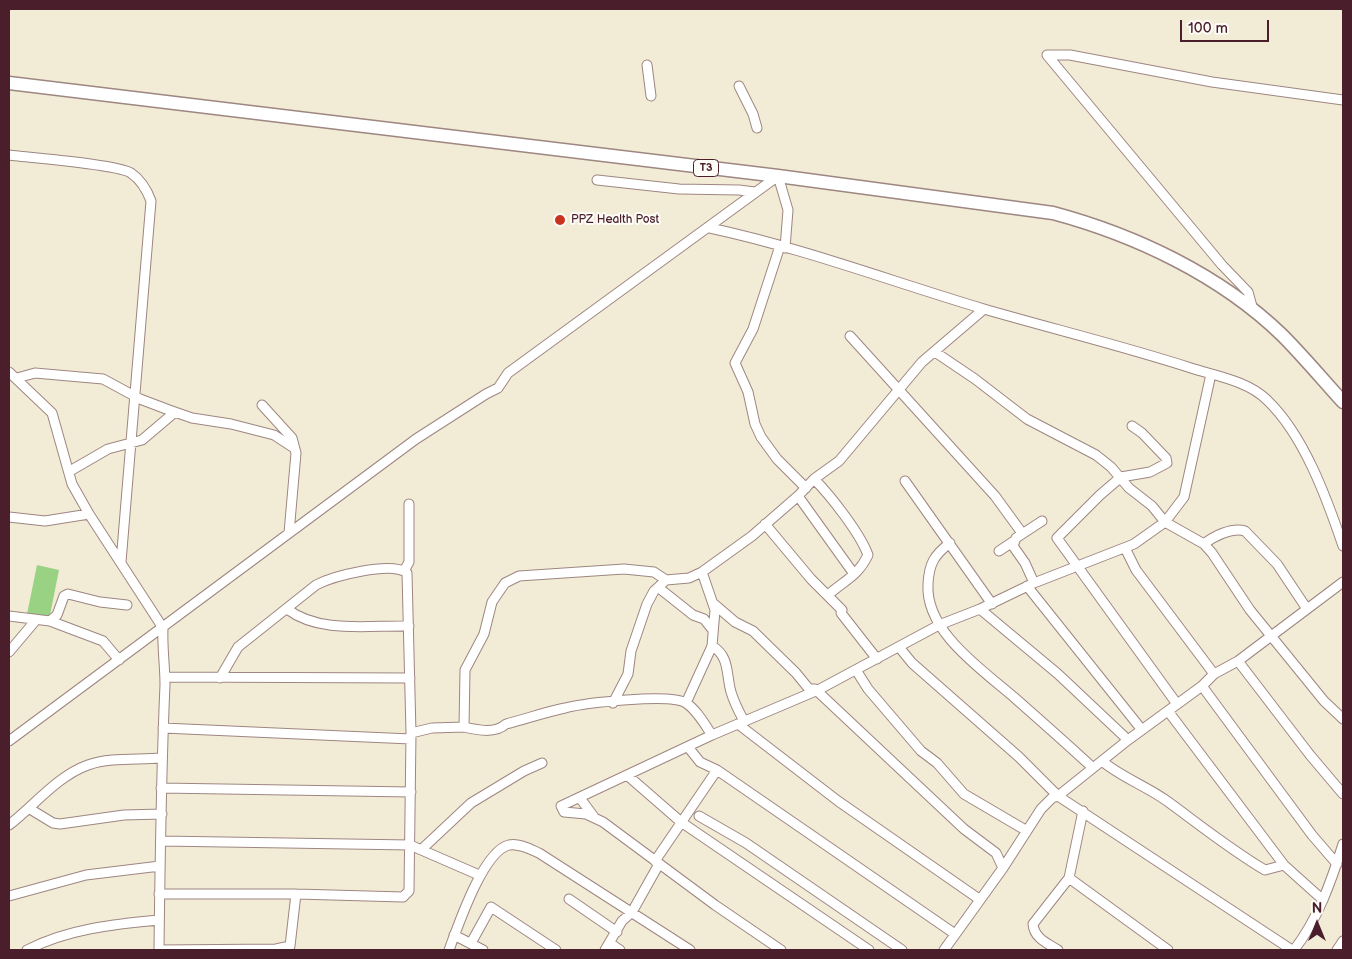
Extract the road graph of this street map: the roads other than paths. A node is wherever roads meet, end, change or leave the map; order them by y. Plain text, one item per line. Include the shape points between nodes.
1 (647, 65) dead end
2 (9, 83) edge
3 (739, 86) dead end
4 (651, 96) dead end
5 (1343, 100) edge
6 (757, 128) dead end
7 (9, 155) edge
8 (778, 176) junction
9 (597, 180) dead end
10 (755, 192) junction
11 (710, 228) junction
12 (782, 247) junction
13 (984, 309) junction
14 (1254, 313) junction
15 (850, 336) dead end
16 (935, 352) junction
17 (1211, 374) junction
18 (13, 375) edge
19 (898, 392) junction
20 (134, 396) junction
21 (1343, 402) edge
22 (262, 405) dead end
23 (175, 412) junction
24 (1132, 426) dead end
25 (130, 445) junction
26 (294, 448) junction
27 (70, 471) junction
28 (1121, 478) junction
29 (814, 479) junction
30 (906, 481) dead end
31 (806, 488) junction
32 (798, 496) junction
33 (409, 504) dead end
34 (89, 514) junction
35 (9, 517) edge
36 (1042, 521) dead end
37 (1165, 522) junction
38 (765, 524) junction
39 (289, 533) junction
40 (1022, 533) junction
41 (1014, 542) junction
42 (950, 543) junction
43 (1204, 544) junction
44 (1343, 546) edge
45 (1125, 548) junction
46 (999, 551) dead end
47 (121, 562) junction
48 (1077, 567) junction
49 (404, 571) junction
50 (702, 572) junction
51 (854, 574) junction
52 (666, 580) junction
53 (1343, 582) edge
54 (1030, 584) junction
55 (659, 588) junction
56 (828, 595) junction
57 (714, 604) junction
58 (992, 604) junction
59 (127, 605) dead end
60 (287, 609) junction
61 (980, 609) junction
62 (1307, 609) junction
63 (9, 616) edge
64 (36, 620) junction
65 (50, 621) junction
66 (939, 625) junction
67 (409, 626) junction
68 (163, 628) junction
69 (712, 629) junction
70 (1272, 636) junction
71 (712, 646) junction
72 (899, 647) junction
73 (9, 652) edge
74 (877, 659) junction
75 (119, 660) junction
76 (1238, 661) junction
77 (856, 670) junction
78 (1214, 674) junction
79 (165, 678) junction
80 (220, 678) junction
81 (410, 678) junction
82 (1202, 686) junction
83 (816, 690) junction
84 (613, 703) junction
85 (686, 703) junction
86 (1177, 704) junction
87 (1168, 711) junction
88 (1343, 719) edge
89 (741, 723) junction
90 (464, 727) junction
91 (163, 728) junction
92 (1142, 730) junction
93 (712, 735) junction
94 (411, 736) junction
95 (9, 740) edge
96 (1128, 740) junction
97 (688, 747) junction
98 (161, 758) junction
99 (1102, 761) junction
100 (542, 763) dead end
101 (1093, 768) junction
102 (717, 770) junction
103 (627, 775) junction
104 (161, 788) junction
105 (411, 792) junction
106 (1343, 794) edge
107 (1058, 796) junction
108 (580, 798) junction
109 (30, 809) junction
110 (1083, 811) junction
111 (162, 814) junction
112 (699, 816) dead end
113 (594, 817) junction
114 (681, 822) junction
115 (9, 825) edge
116 (1027, 831) junction
117 (162, 841) junction
118 (1343, 844) edge
119 (410, 845) junction
120 (422, 849) junction
121 (657, 863) junction
122 (1337, 864) junction
123 (160, 866) junction
124 (1284, 866) junction
125 (1003, 868) junction
126 (479, 875) junction
127 (1069, 878) junction
128 (159, 894) junction
129 (296, 894) junction
130 (9, 896) edge
131 (569, 899) dead end
132 (979, 899) junction
133 (1324, 900) junction
134 (632, 912) junction
135 (159, 920) junction
136 (617, 932) junction
137 (955, 934) junction
138 (454, 935) junction
139 (1343, 941) edge
140 (471, 943) junction
141 (608, 947) edge
142 (27, 950) edge
143 (159, 950) edge
144 (449, 950) edge
145 (483, 950) edge
146 (556, 950) edge
147 (620, 950) edge
148 (690, 950) edge
149 (781, 950) edge
150 (869, 950) edge
151 (902, 950) edge
152 (944, 950) edge
153 (1058, 950) edge
154 (1168, 950) edge
155 (1293, 950) edge
156 (1337, 950) edge

1 - 4 street
2 - 8 highway, T3
3 - 6 street
5 - 14 street via 1212,82 1070,55 1047,55 1248,292
7 - 20 street via 130,172 146,188 151,201
8 - 10 street
8 - 12 street via 788,210
8 - 14 highway, T3 via 1024,208 1090,223 1175,260
9 - 10 street via 679,189
10 - 11 street
11 - 12 street
11 - 39 street via 508,373 498,388 416,440
12 - 13 street
12 - 31 street via 748,343 735,364 748,392 761,437 777,459
13 - 16 street
13 - 17 street
14 - 21 highway, T3 via 1282,335
15 - 19 street
16 - 19 street
16 - 28 street via 1027,419 1096,455
17 - 37 street via 1187,492
17 - 44 street via 1252,389 1282,417 1310,463
18 - 20 street via 34,373 98,378
18 - 27 street via 52,413
19 - 29 street via 839,461
19 - 40 street via 995,496
20 - 23 street
20 - 25 street
22 - 26 street via 292,438
23 - 25 street via 142,440
23 - 26 street via 274,435
24 - 28 street via 1166,458 1167,464 1150,472
25 - 27 street via 108,449
25 - 47 street
26 - 39 street
27 - 34 street via 72,484
28 - 37 street
28 - 48 street via 1057,538
29 - 31 street
29 - 51 street via 866,549 868,555 862,568
30 - 42 street
31 - 32 street
32 - 38 street
32 - 51 street
33 - 49 street via 409,562
34 - 35 street via 45,521
34 - 47 street
36 - 40 street
37 - 43 street
37 - 45 street
38 - 50 street
38 - 56 street
39 - 68 street
40 - 41 street
41 - 46 street
41 - 54 street via 1013,546 1025,563
42 - 58 street
42 - 66 street via 937,553 929,571 929,603
43 - 62 street via 1228,532 1245,531 1277,564
43 - 70 street
45 - 48 street
45 - 78 street via 1136,570
47 - 68 street
48 - 54 street
48 - 86 street
49 - 60 street via 372,570 330,578 316,585
49 - 67 street via 408,573
50 - 52 street via 689,578
50 - 57 street
51 - 56 street
52 - 55 street
52 - 90 street via 654,572 624,569 529,574 505,583 492,602 484,634 465,670
53 - 62 street
54 - 58 street
54 - 92 street
55 - 69 street via 693,615 704,619
55 - 84 street via 647,604 631,651 628,674
56 - 74 street
57 - 69 street
57 - 83 street via 735,622 752,631 809,689
58 - 61 street
59 - 65 street via 68,594
60 - 67 street via 299,618 318,624
60 - 80 street via 238,647
61 - 66 street
61 - 96 street via 1058,674
62 - 70 street
63 - 64 street
64 - 65 street
64 - 73 street
65 - 75 street via 104,641
66 - 72 street
66 - 101 street via 975,663
67 - 81 street
68 - 75 street
68 - 79 street
69 - 71 street
70 - 76 street
70 - 88 street via 1324,701
71 - 85 street
71 - 89 street via 728,667 730,690
72 - 74 street
72 - 107 street via 912,663 1019,757
74 - 77 street
75 - 95 street
76 - 78 street
76 - 106 street
77 - 83 street
77 - 116 street via 920,751 937,763 964,794
78 - 82 street
79 - 80 street
79 - 91 street
80 - 81 street
81 - 94 street
82 - 86 street
82 - 122 street via 1312,836
83 - 89 street
83 - 125 street via 964,829 996,853
84 - 85 street via 673,698
84 - 90 street via 565,708 506,724 502,729
85 - 93 street via 700,716
86 - 87 street
87 - 92 street
87 - 124 street
89 - 93 street
89 - 132 street via 831,796
90 - 94 street via 432,728
91 - 94 street
91 - 98 street
92 - 96 street
93 - 97 street
94 - 105 street
96 - 99 street
97 - 102 street via 700,762
97 - 103 street
98 - 104 street
98 - 109 street via 88,765 62,780
99 - 101 street
99 - 124 street via 1166,800 1265,870
100 - 120 street via 472,803
101 - 107 street
102 - 114 street
102 - 137 street
103 - 108 street
103 - 114 street
104 - 105 street
104 - 111 street
105 - 119 street
107 - 110 street
107 - 116 street via 1047,802
108 - 113 street
108 - 113 street via 563,805 562,811
109 - 111 street via 60,824 124,815
109 - 115 street
110 - 127 street
110 - 155 street
111 - 117 street
112 - 151 street via 746,843
113 - 121 street
114 - 121 street
114 - 150 street
116 - 125 street
117 - 119 street
117 - 123 street
118 - 122 street
119 - 120 street
119 - 129 street via 407,895
120 - 126 street
121 - 134 street
121 - 149 street
122 - 133 street
123 - 128 street
123 - 130 street via 86,875
124 - 133 street
125 - 132 street
126 - 134 street via 504,848 519,845 539,853
126 - 138 street
127 - 153 street via 1033,924 1038,937
127 - 154 street
128 - 129 street
128 - 135 street
129 - 143 street via 290,946 276,949
131 - 136 street
132 - 137 street
133 - 155 street via 1306,935
134 - 136 street via 622,921
134 - 148 street
135 - 142 street via 97,927
135 - 143 street
136 - 141 street
137 - 152 street
138 - 140 street
138 - 144 street
139 - 156 street
140 - 145 street
140 - 146 street via 491,907
141 - 147 street

